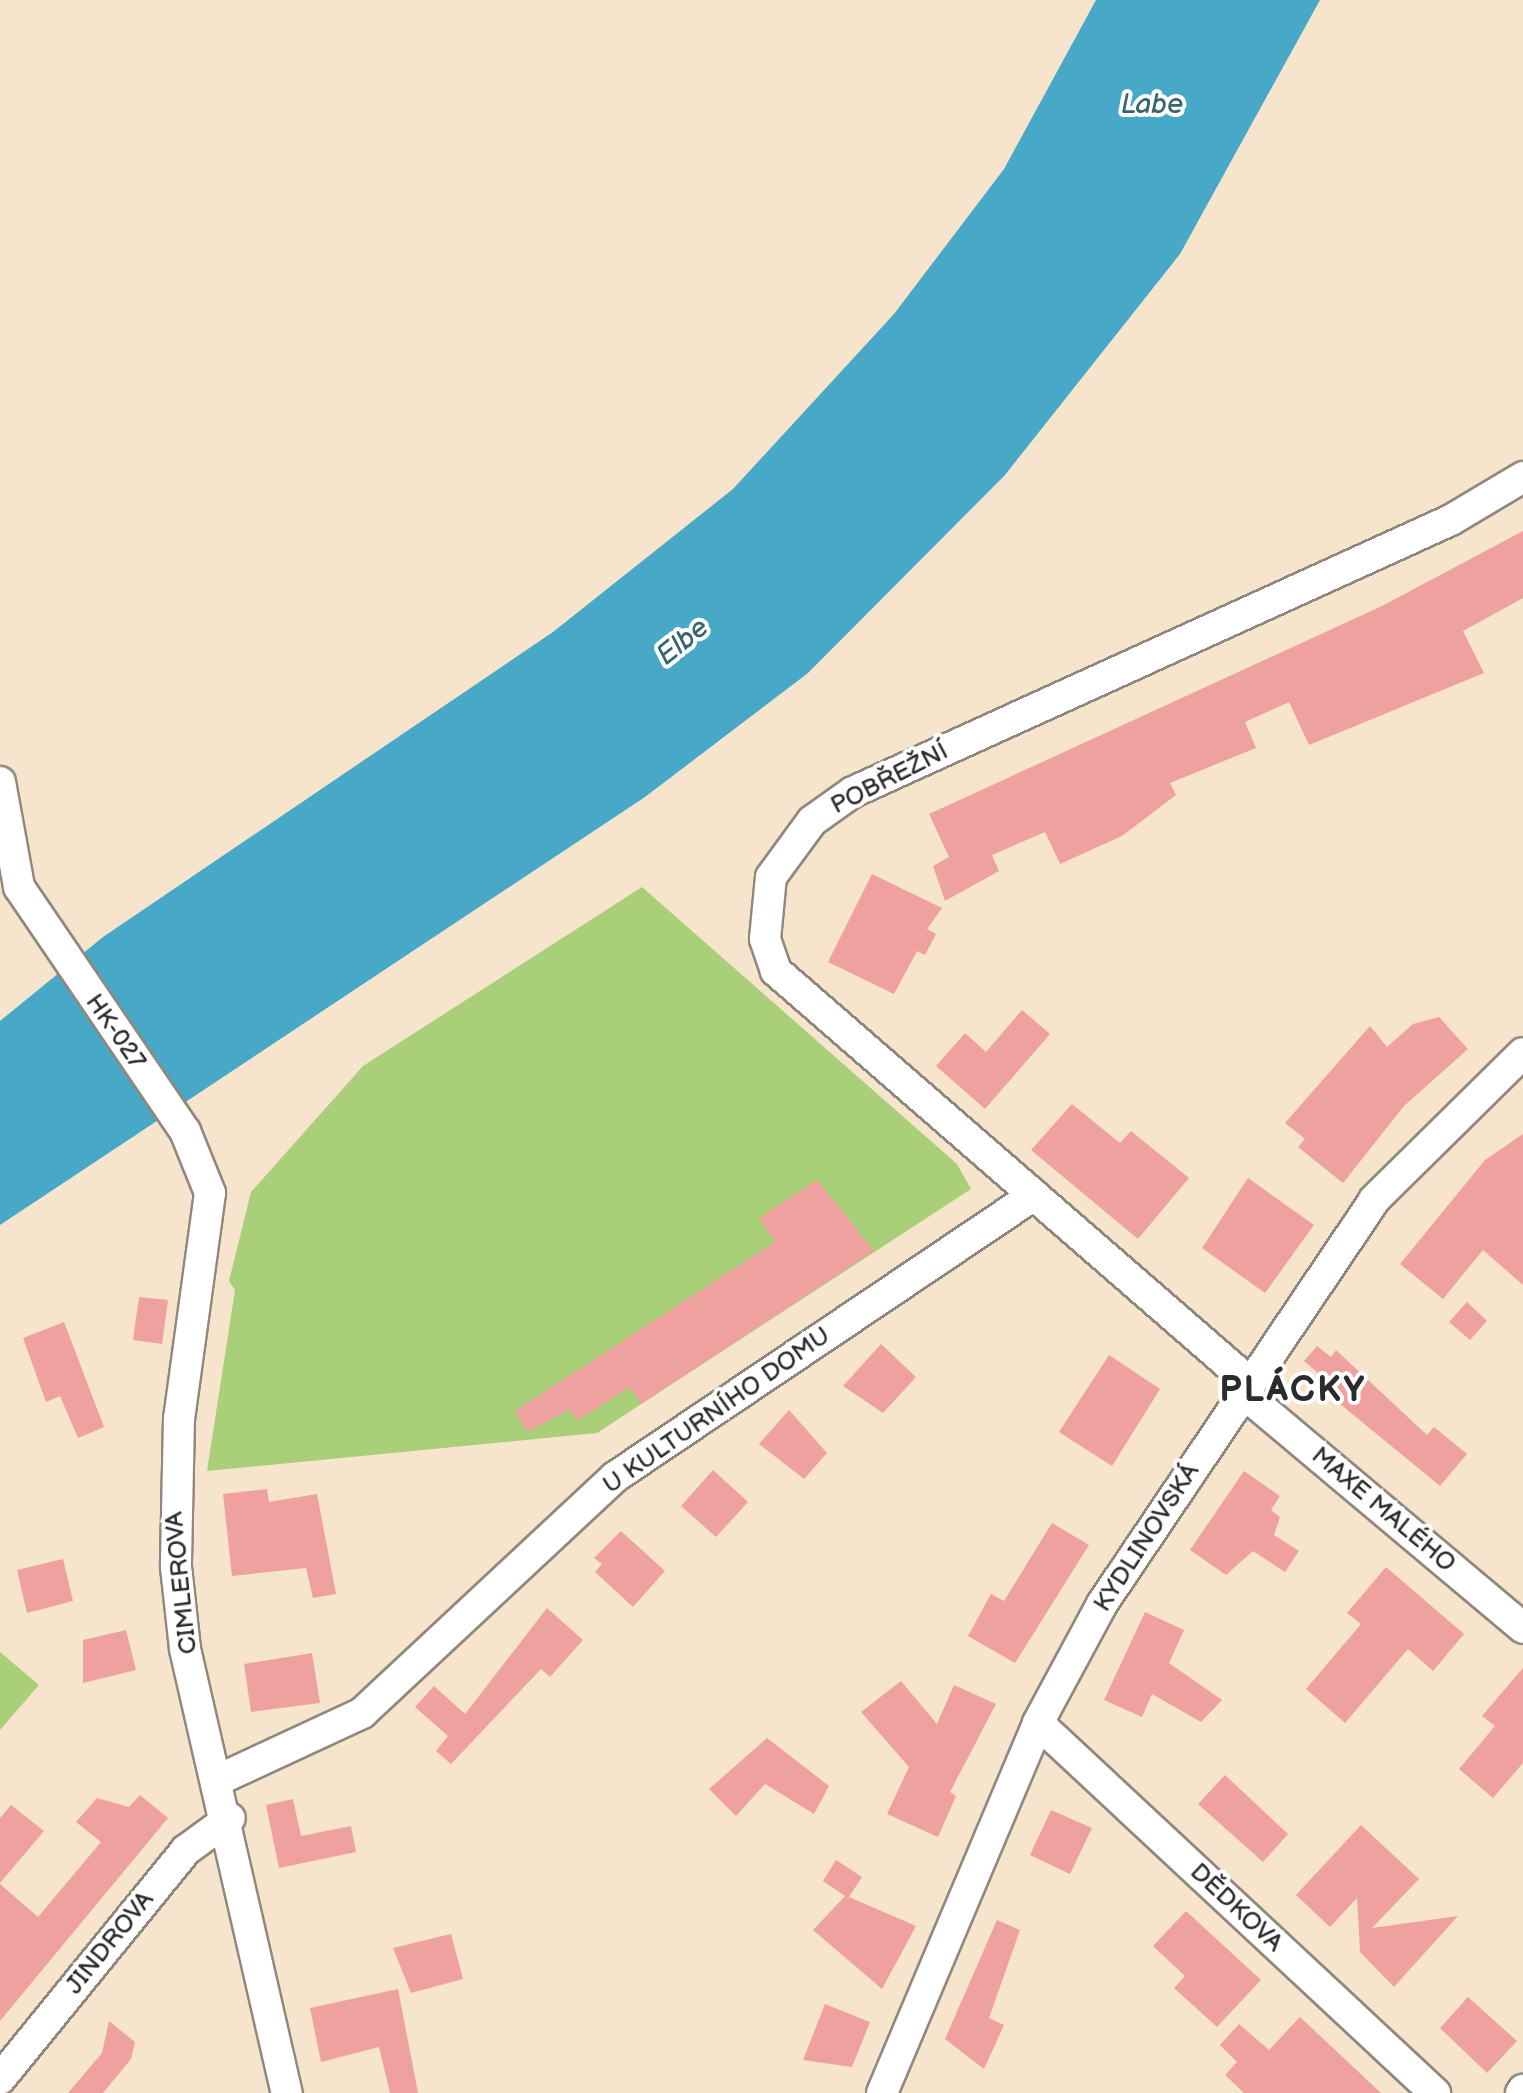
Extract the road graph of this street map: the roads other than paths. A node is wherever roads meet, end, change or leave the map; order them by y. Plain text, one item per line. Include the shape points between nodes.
1 (1523, 478) edge
2 (0, 782) edge
3 (1523, 1053) edge
4 (184, 1131) joint
5 (1034, 1195) junction
6 (1245, 1387) junction
7 (1523, 1628) edge
8 (1038, 1723) junction
9 (220, 1779) junction
10 (230, 1818) junction
11 (0, 2078) edge
12 (287, 2093) edge
13 (882, 2093) edge
14 (1435, 2093) edge

1 - 5 street, POBŘEŽNÍ via 1451,520 853,792 786,852 765,908 776,971
2 - 4 street, HK-027 via 19,886
3 - 6 street, KYDLINOVSKÁ via 1374,1200
4 - 9 street, CIMLEROVA via 213,1214 179,1418 176,1567 186,1649
5 - 6 street, POBŘEŽNÍ
5 - 9 street, U KULTURNÍHO DOMU via 615,1477 362,1713
6 - 7 street, MAXE MALÉHO
6 - 8 street, KYDLINOVSKÁ via 1102,1604
8 - 13 street, KYDLINOVSKÁ
8 - 14 street, DĚDKOVA
9 - 10 street, CIMLEROVA
10 - 11 street, JINDROVA via 186,1850
10 - 12 street, CIMLEROVA

